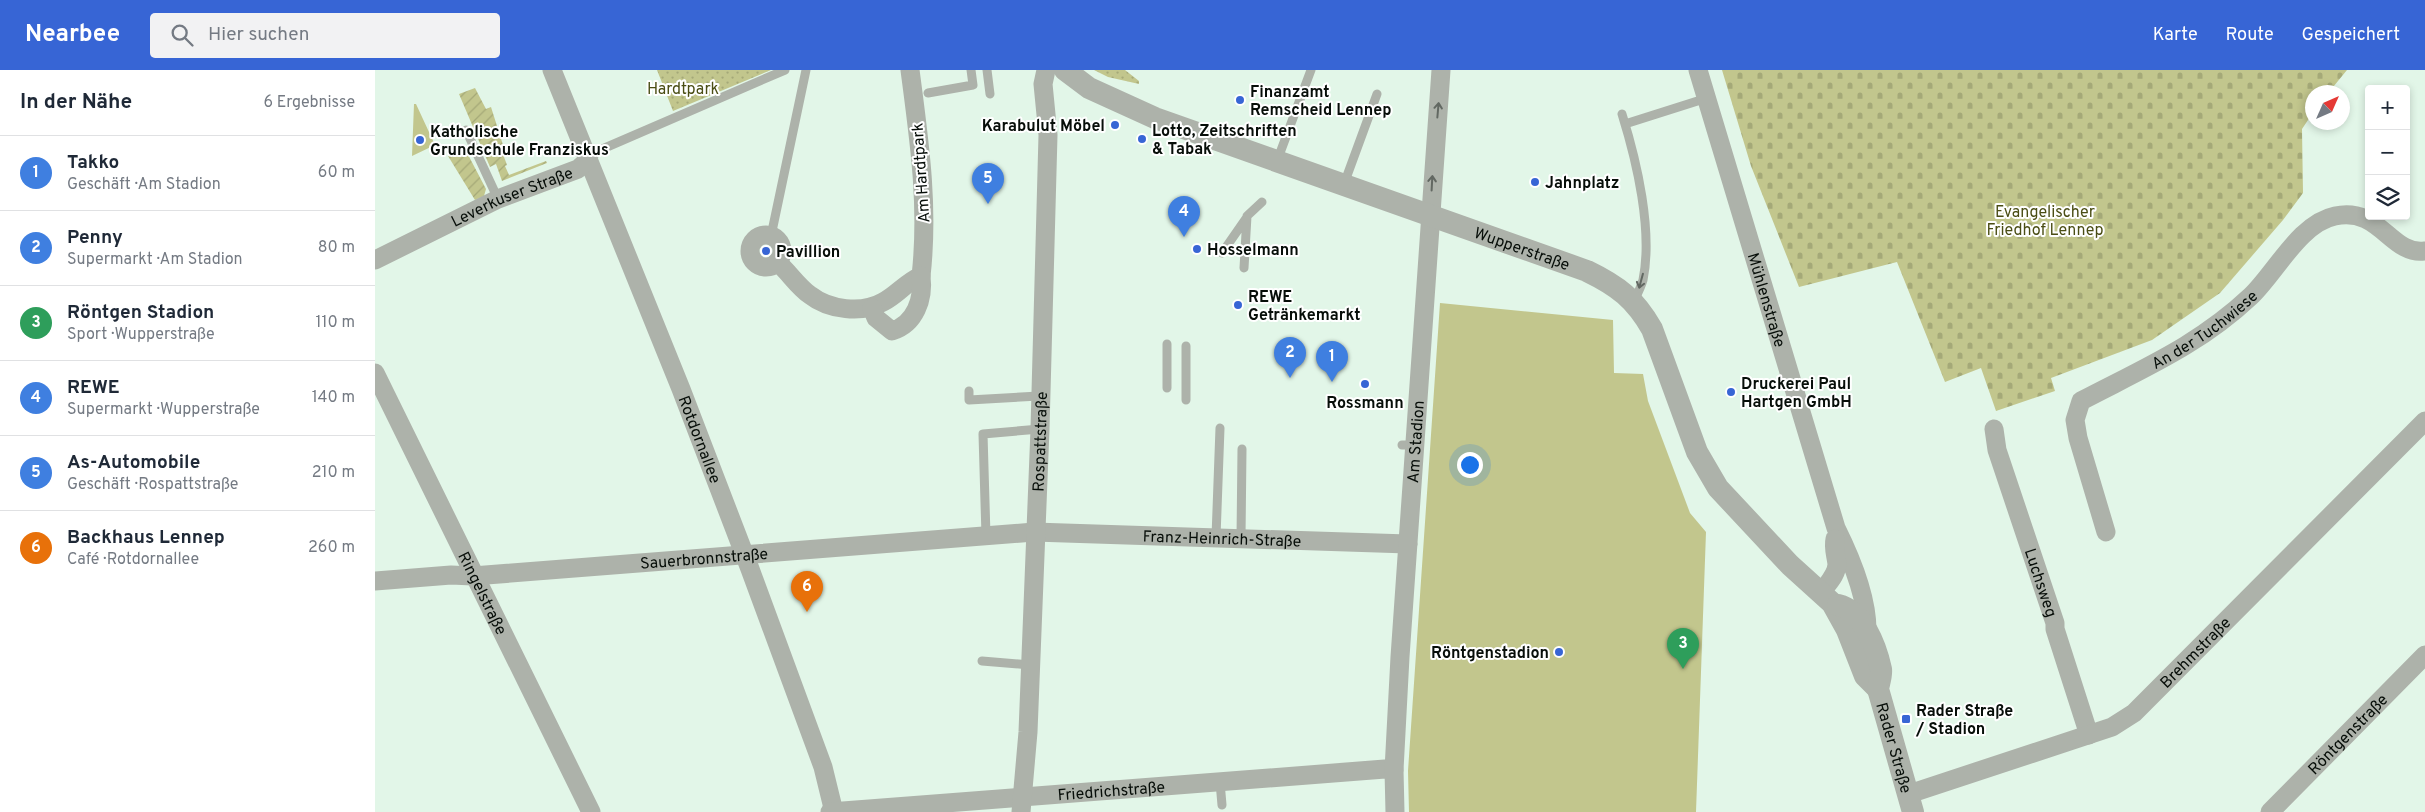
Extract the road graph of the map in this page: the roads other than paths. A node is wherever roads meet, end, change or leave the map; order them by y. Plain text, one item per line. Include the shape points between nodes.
1 (552, 70) edge
2 (785, 70) edge
3 (806, 70) edge
4 (910, 70) edge
5 (971, 70) edge
6 (987, 70) edge
7 (1046, 70) edge
8 (1065, 70) edge
9 (1311, 70) edge
10 (1441, 70) edge
11 (1698, 70) edge
12 (928, 93) dead end
13 (990, 94) dead end
14 (1377, 94) dead end
15 (1707, 98) junction
16 (1622, 114) dead end
17 (1625, 124) junction
18 (466, 130) dead end
19 (588, 160) junction
20 (1277, 161) junction
21 (1344, 184) junction
22 (498, 199) junction
23 (1262, 202) dead end
24 (1431, 215) junction
25 (1247, 216) junction
26 (771, 236) junction
27 (2425, 251) edge
28 (1222, 253) dead end
29 (375, 260) edge
30 (777, 262) junction
31 (1244, 268) dead end
32 (921, 276) junction
33 (1634, 302) junction
34 (872, 308) junction
35 (1167, 344) dead end
36 (1186, 346) dead end
37 (375, 373) edge
38 (1167, 388) dead end
39 (969, 391) dead end
40 (1039, 396) junction
41 (1186, 400) dead end
42 (2425, 421) edge
43 (1220, 428) dead end
44 (1039, 429) junction
45 (1994, 429) dead end
46 (1242, 449) dead end
47 (1836, 528) junction
48 (1034, 532) junction
49 (2106, 532) dead end
50 (986, 536) junction
51 (1216, 537) junction
52 (1241, 538) junction
53 (1408, 544) junction
54 (744, 553) junction
55 (473, 576) junction
56 (1857, 579) junction
57 (375, 581) edge
58 (1827, 598) junction
59 (1867, 630) junction
60 (2425, 655) edge
61 (982, 661) dead end
62 (1030, 665) junction
63 (1878, 689) junction
64 (2089, 735) junction
65 (1394, 770) junction
66 (1220, 782) junction
67 (1021, 805) edge
68 (1222, 805) dead end
69 (1913, 806) edge
70 (591, 812) edge
71 (829, 812) edge
72 (834, 812) edge
73 (1395, 812) edge
74 (2271, 812) edge

1 - 19 street, Rotdornallee
2 - 19 lane, Leverkuser Straße via 600,150
3 - 26 lane
4 - 32 street, Am Hardtpark via 925,206
5 - 12 lane via 973,85
6 - 13 lane
7 - 40 street, Rospattstraße via 1043,84 1048,135
8 - 20 street, Wupperstraße via 1089,88 1155,118
9 - 20 lane
24 -> 10 street, Am Stadion
11 - 15 street, Mühlenstraße
14 - 21 lane
15 - 17 lane
15 - 47 street, Mühlenstraße
16 - 17 lane
17 -> 33 lane via 1647,244 1643,281
18 - 22 lane
19 - 22 street, Leverkuser Straße via 578,169
19 - 54 street, Rotdornallee
20 - 21 street, Wupperstraße
21 - 24 street, Wupperstraße
22 - 29 street, Leverkuser Straße
23 - 25 lane
24 - 33 street, Wupperstraße via 1587,271 1620,289
24 - 53 street, Am Stadion via 1408,445
25 - 28 lane
25 - 31 lane
26 - 30 street via 781,248
26 - 30 street via 755,240 751,255 762,266
27 - 49 street, An der Tuchwiese via 2404,248 2363,216 2335,215 2322,220 2304,234 2256,291 2224,320 2152,367 2081,401 2075,420 2078,438
30 - 34 street via 810,296 841,308
32 - 34 street
32 - 34 street, Am Hardtpark via 919,304 903,328 892,332 876,318
33 - 58 street, Wupperstraße via 1660,345 1697,452 1718,488 1790,565
35 - 38 lane
36 - 41 lane
37 - 55 street, Ringelstraße
39 - 40 lane via 969,400
40 - 44 street, Rospattstraße
42 - 64 street, Brehmstraße via 2134,713 2112,727
43 - 51 lane
44 - 48 street, Rospattstraße
44 - 50 lane via 983,434
45 - 64 street, Luchsweg via 1997,450
46 - 52 lane
47 - 56 street, Mühlenstraße
47 - 58 street, Mühlenstraße via 1833,548 1837,564
48 - 50 street, Sauerbronnstraße
48 - 51 street, Franz-Heinrich-Straße
48 - 62 street, Rospattstraße
50 - 54 street, Sauerbronnstraße
51 - 52 street, Franz-Heinrich-Straße
52 - 53 street, Franz-Heinrich-Straße
53 - 65 street, Am Stadion
54 - 55 street, Sauerbronnstraße
54 - 72 street, Rotdornallee via 823,767
55 - 57 street, Sauerbronnstraße
55 - 70 street, Ringelstraße
56 - 58 street via 1853,588
56 - 59 street, Mühlenstraße via 1867,611
58 - 59 street, Rader Straße via 1846,607
58 - 63 street, Rader Straße via 1847,630 1865,676
59 - 63 street, Rader Straße via 1881,671
60 - 74 street, Röntgenstraße
61 - 62 lane
62 - 67 street, Rospattstraße
63 - 69 street, Rader Straße
64 - 69 street, Brehmstraße
65 - 66 street, Friedrichstraße via 1385,768
65 - 73 street, Am Stadion
66 - 67 street, Friedrichstraße
66 - 68 lane
67 - 72 street, Friedrichstraße
71 - 72 street, Friedrichstraße

